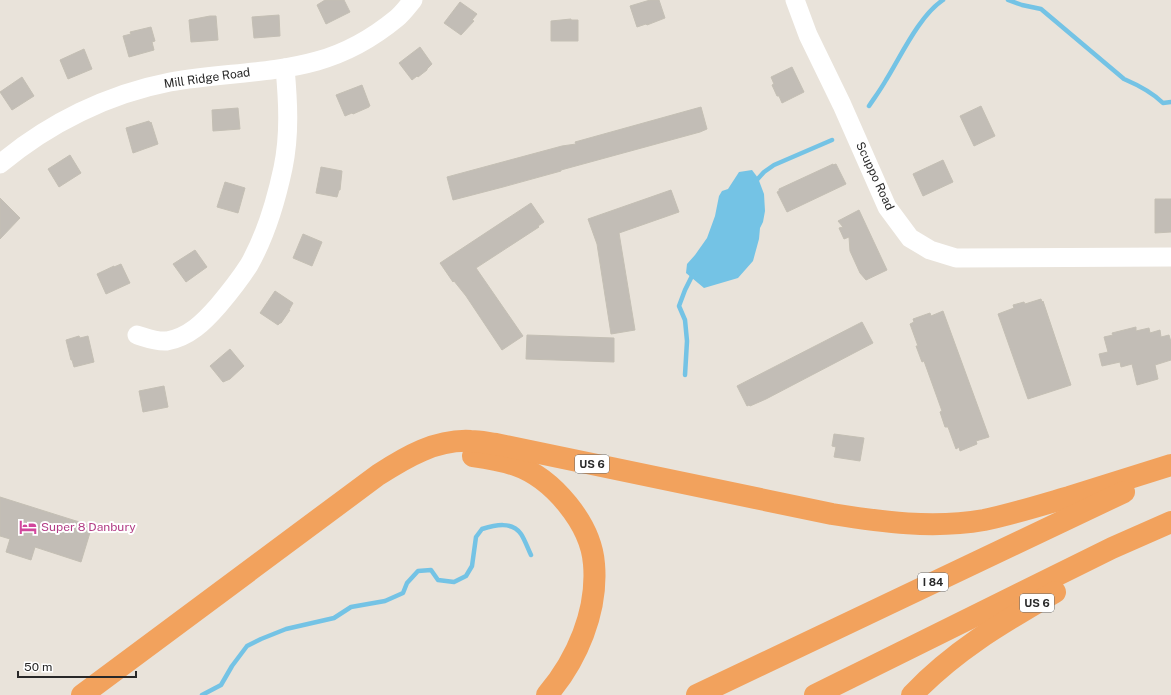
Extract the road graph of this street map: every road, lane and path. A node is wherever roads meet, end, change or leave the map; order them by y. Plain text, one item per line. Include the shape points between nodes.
1 (413, 0) edge
2 (795, 0) edge
3 (285, 68) junction
4 (0, 164) edge
5 (1171, 257) edge
6 (137, 335) dead end
7 (1171, 466) edge
8 (1171, 470) edge
9 (1171, 523) edge
10 (82, 695) edge
11 (106, 695) edge
12 (547, 695) edge
13 (697, 695) edge
14 (815, 695) edge
15 (912, 695) edge

1 - 3 street, Mill Ridge Road via 373,36 318,61
2 - 5 street, Scuppo Road via 808,35 887,207 910,238 930,250 956,258
3 - 4 street, Mill Ridge Road via 169,82 130,92 90,107 54,126
3 - 6 street via 288,105 283,167 275,202 248,265 229,293 193,331 180,338 166,341
7 - 10 highway, US 6 via 983,520 946,524 905,524 832,514 496,444 470,441 445,443 422,450 378,475
8 - 13 highway, I 84
9 - 14 highway via 1112,548
9 - 15 highway, US 6 via 1003,622 951,659
11 - 12 highway via 386,486 427,464 447,458 470,456 493,458 516,465 536,476 557,492 575,513 587,535 594,563 595,590 590,616 580,643

